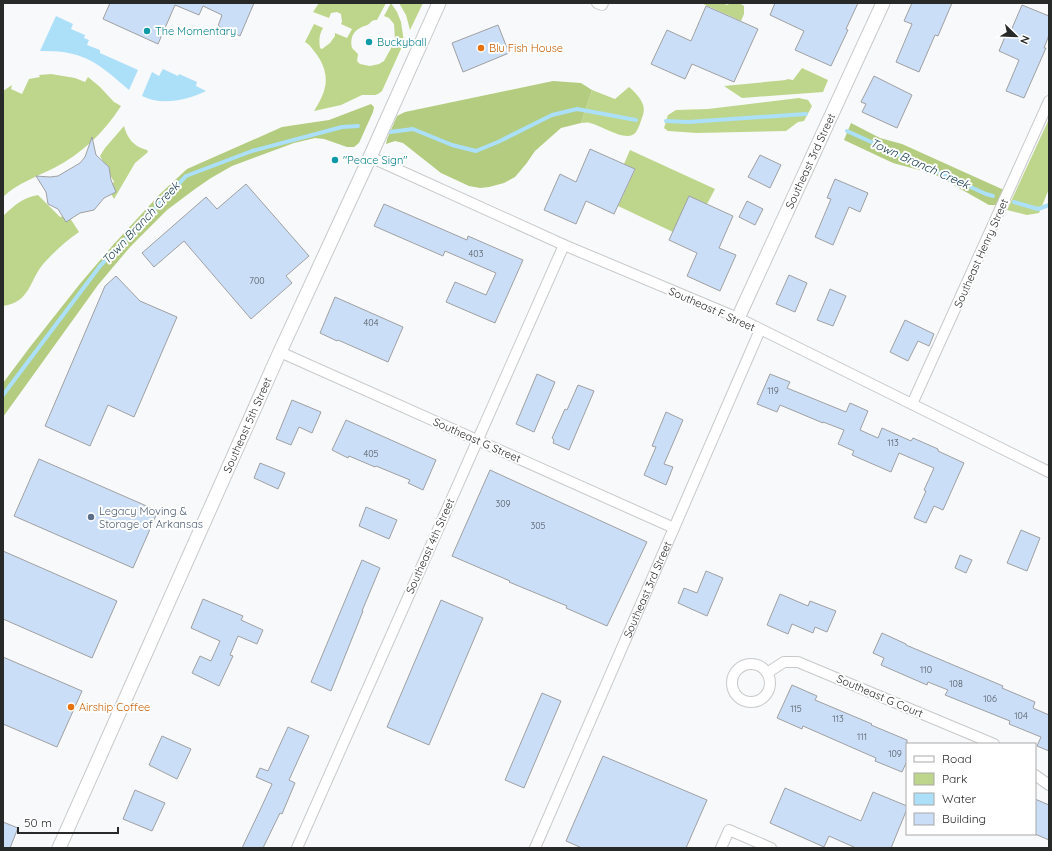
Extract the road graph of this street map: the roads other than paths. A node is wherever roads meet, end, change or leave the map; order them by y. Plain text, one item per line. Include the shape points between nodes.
1 (439, 3) edge
2 (883, 3) edge
3 (1049, 101) edge
4 (370, 156) junction
5 (564, 245) junction
6 (738, 318) junction
7 (760, 330) junction
8 (280, 352) junction
9 (912, 404) junction
10 (477, 440) junction
11 (1049, 472) edge
12 (674, 528) junction
13 (767, 673) dead end
14 (992, 743) edge
15 (1036, 776) edge
16 (1049, 785) edge
17 (59, 848) edge
18 (297, 848) edge
19 (535, 848) edge
20 (721, 848) edge
21 (771, 848) edge

1 - 4 street, Southeast 5th Street
2 - 6 street, Southeast 3rd Street
3 - 9 street, Southeast Henry Street
4 - 5 street, Southeast F Street
4 - 8 street, Southeast 5th Street
5 - 6 street, Southeast F Street
5 - 10 street, Southeast 4th Street
6 - 7 street, Southeast F Street
7 - 9 street, Southeast F Street
7 - 12 street, Southeast 3rd Street
8 - 10 street, Southeast G Street
8 - 17 street, Southeast 5th Street
9 - 11 street, Southeast F Street
10 - 12 street, Southeast G Street
10 - 18 street, Southeast 4th Street
12 - 19 street, Southeast 3rd Street
13 - 14 street, Southeast G Court via 784,662 798,662
15 - 16 street
20 - 21 street via 729,830

